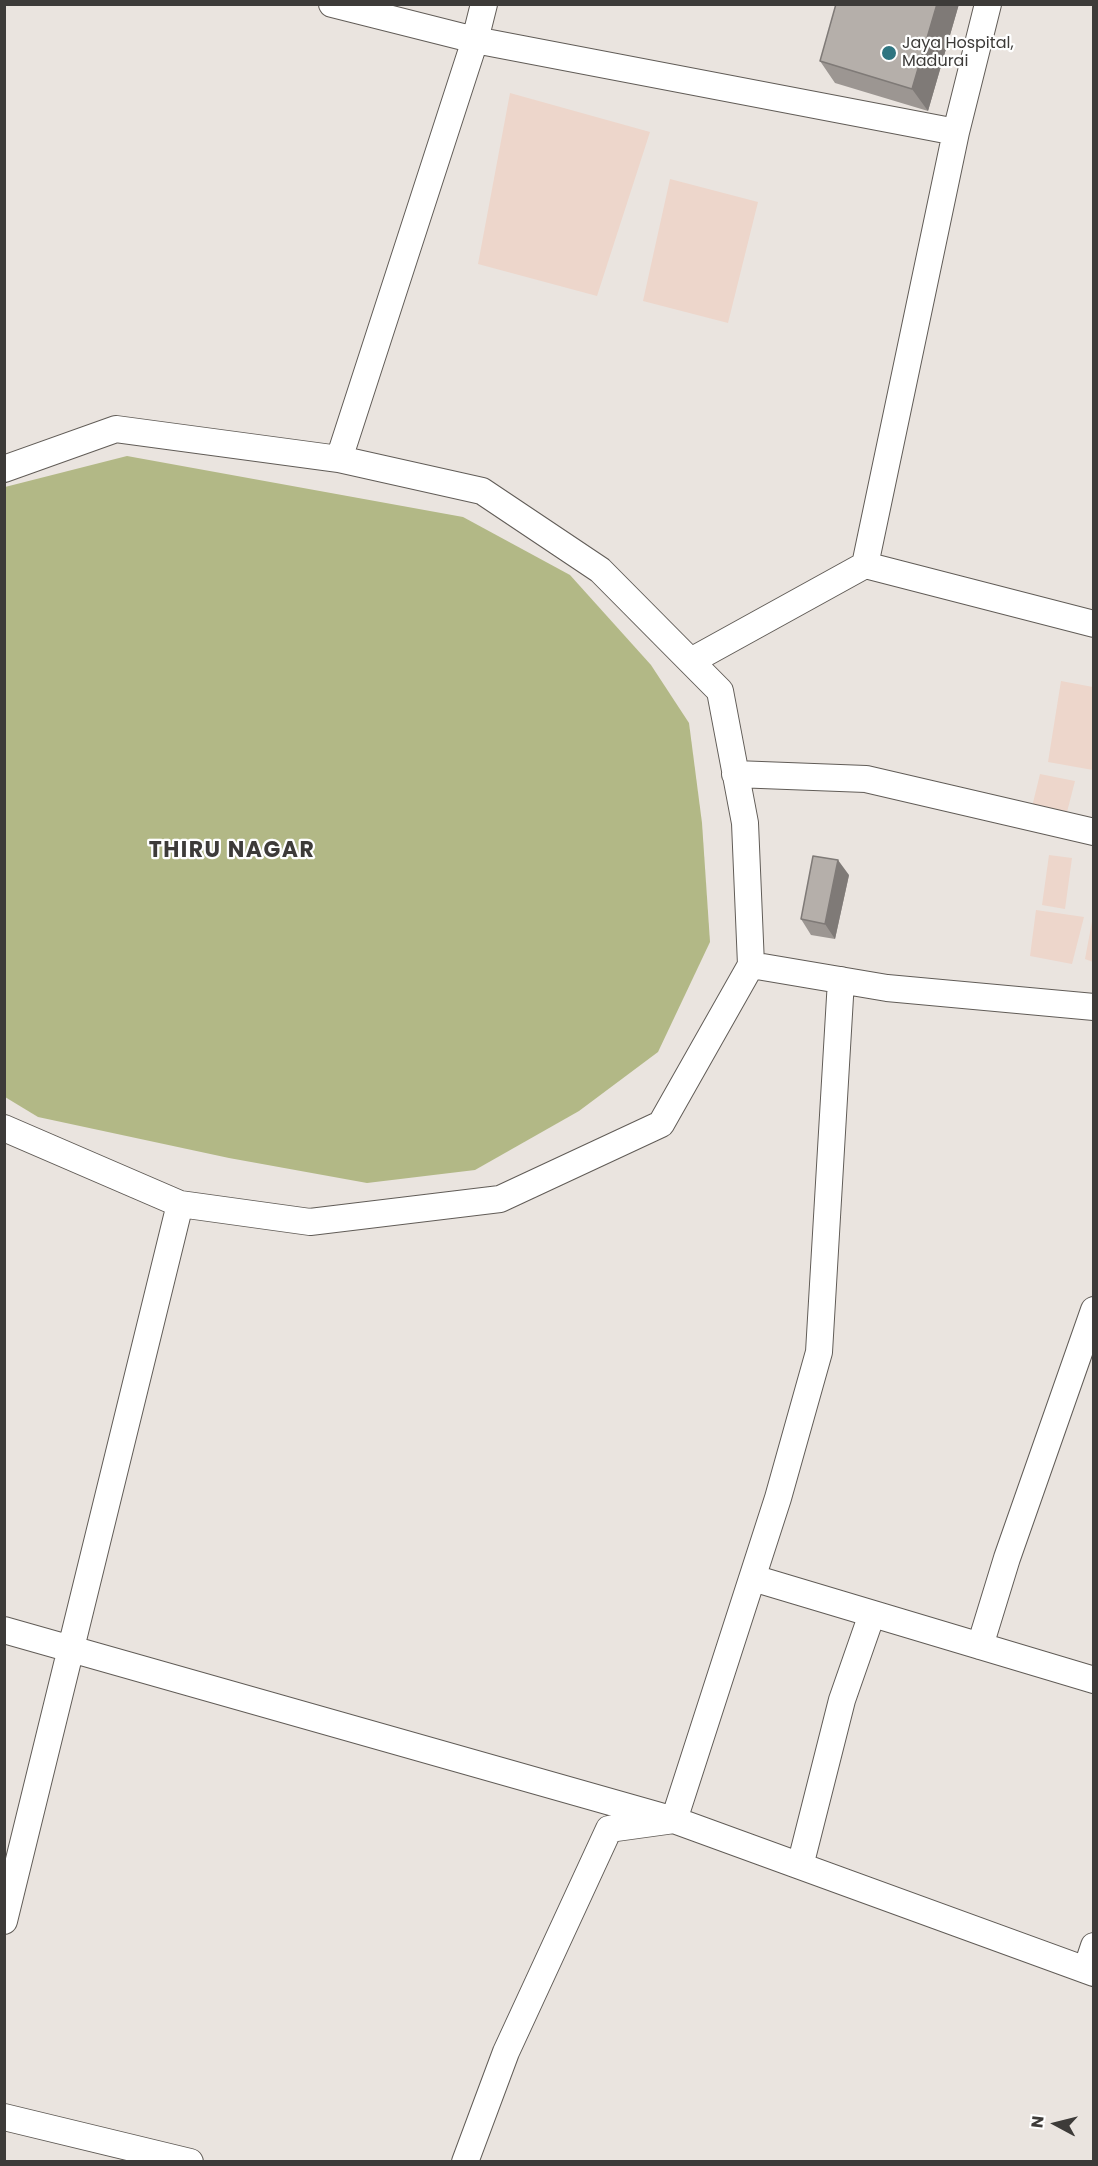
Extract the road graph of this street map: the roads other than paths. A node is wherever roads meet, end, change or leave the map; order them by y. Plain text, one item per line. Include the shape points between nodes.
1 (332, 4) edge
2 (484, 4) edge
3 (988, 4) edge
4 (475, 40) junction
5 (956, 132) junction
6 (339, 459) junction
7 (4, 469) edge
8 (865, 566) junction
9 (1094, 624) edge
10 (691, 661) junction
11 (735, 774) junction
12 (1094, 832) edge
13 (751, 965) junction
14 (841, 980) junction
15 (1094, 1007) edge
16 (4, 1128) edge
17 (180, 1204) junction
18 (1094, 1310) edge
19 (753, 1578) junction
20 (872, 1614) junction
21 (4, 1630) edge
22 (980, 1646) junction
23 (71, 1648) junction
24 (1094, 1680) edge
25 (674, 1820) junction
26 (800, 1866) junction
27 (4, 1921) edge
28 (1094, 1946) edge
29 (1090, 1971) edge
30 (4, 2117) edge
31 (190, 2162) edge
32 (465, 2162) edge

1 - 4 street
2 - 4 street
3 - 5 street
4 - 5 street
4 - 6 street
5 - 8 street
6 - 7 street via 116,429
6 - 10 street via 482,491 600,570
8 - 9 street
8 - 10 street
10 - 11 street via 720,691
11 - 12 street via 866,779
11 - 13 street via 745,824
13 - 14 street
13 - 17 street via 661,1124 500,1199 310,1222
14 - 15 street via 887,988
14 - 19 street via 819,1352
16 - 17 street
17 - 23 street
18 - 22 street
19 - 20 street
19 - 25 street
20 - 22 street
20 - 26 street via 842,1700
21 - 23 street
22 - 24 street
23 - 25 street
23 - 27 street
25 - 26 street
25 - 32 street via 609,1829 506,2052
26 - 29 street
28 - 29 street
30 - 31 street

